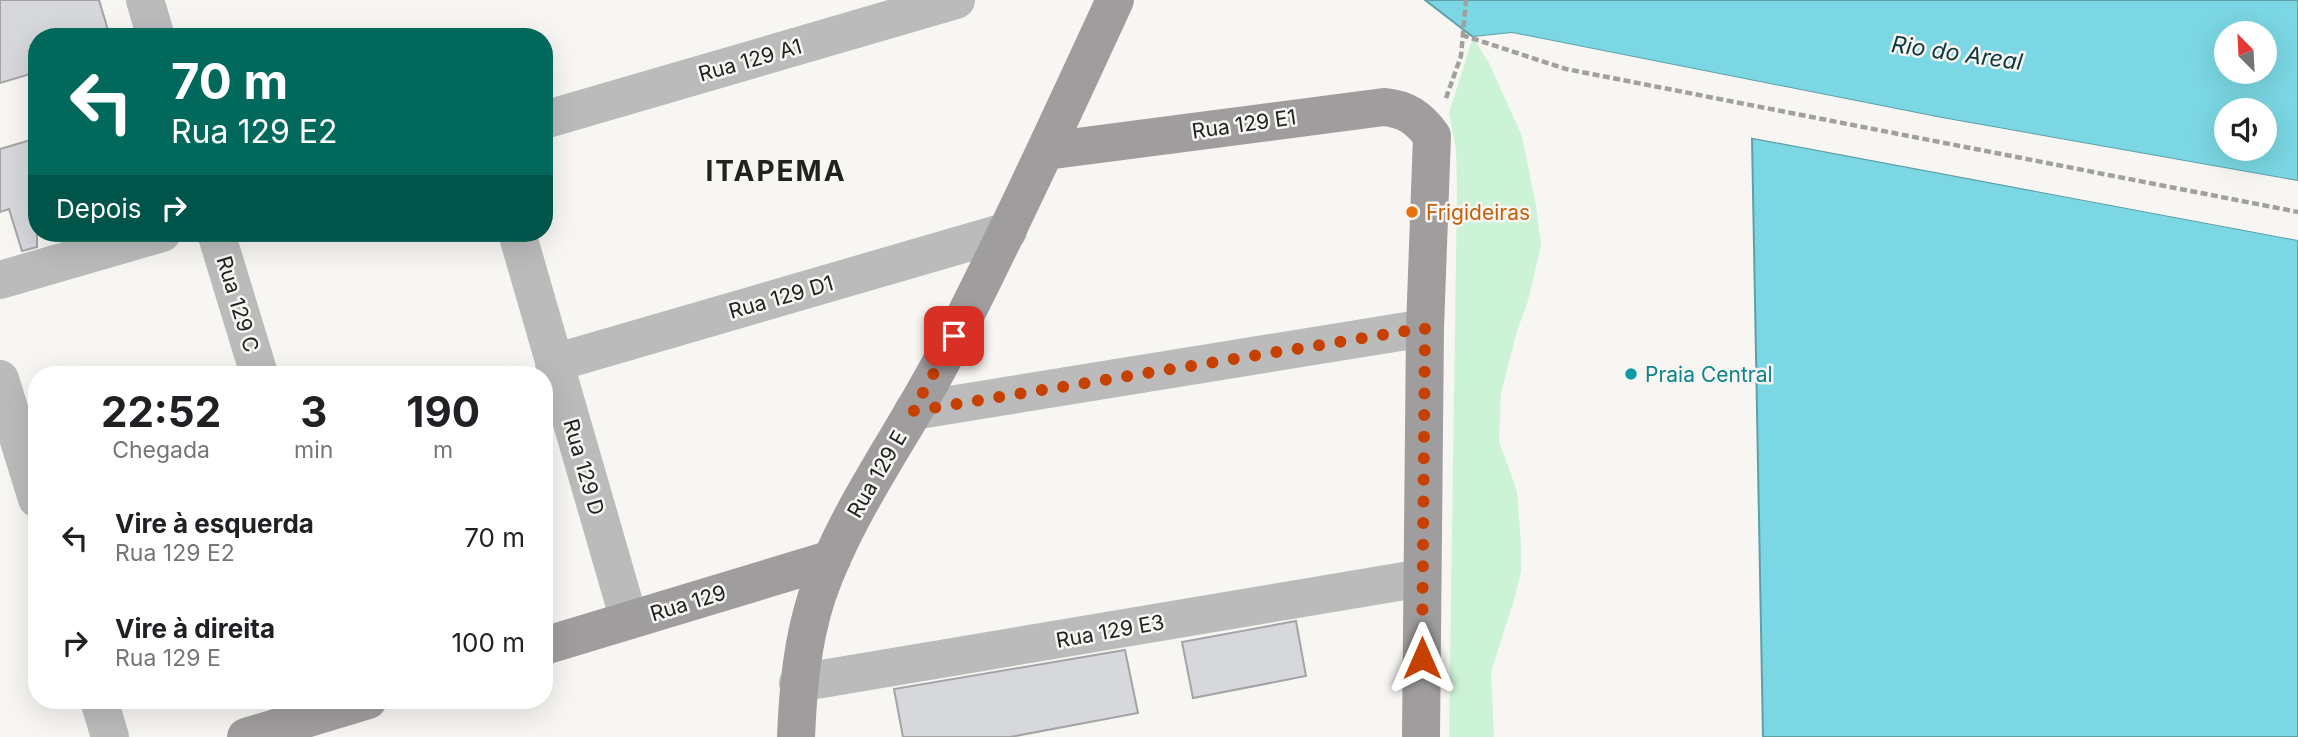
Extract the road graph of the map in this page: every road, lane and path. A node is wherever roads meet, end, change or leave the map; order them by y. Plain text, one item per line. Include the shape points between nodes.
1 (145, 0) edge
2 (956, 0) edge
3 (1115, 0) edge
4 (1465, 0) edge
5 (153, 28) edge
6 (1462, 35) junction
7 (1461, 56) dead end
8 (553, 117) edge
9 (1046, 150) junction
10 (2298, 212) edge
11 (1008, 231) junction
12 (131, 242) edge
13 (219, 242) edge
14 (520, 242) edge
15 (0, 280) edge
16 (1425, 328) junction
17 (554, 363) junction
18 (258, 366) edge
19 (0, 379) edge
20 (913, 411) junction
21 (28, 470) edge
22 (832, 559) junction
23 (1422, 578) junction
24 (629, 621) junction
25 (553, 643) edge
26 (798, 683) junction
27 (102, 709) edge
28 (336, 709) edge
29 (110, 737) edge
30 (246, 737) edge
31 (796, 737) edge
32 (1421, 737) edge

1 - 5 street
2 - 8 street, Rua 129 A1
3 - 9 main road, Rua 129 E
4 - 6 path
6 - 7 path
6 - 10 path via 1566,69
9 - 11 main road, Rua 129 E
9 - 16 main road, Rua 129 E1 via 1384,107 1410,114 1432,136
11 - 17 street, Rua 129 D1
11 - 20 main road, Rua 129 E
12 - 15 street
13 - 18 street, Rua 129 C
14 - 17 street, Rua 129 D
16 - 20 street
16 - 23 main road
17 - 24 street, Rua 129 D
19 - 21 street
20 - 22 main road, Rua 129 E
22 - 24 main road, Rua 129
22 - 26 main road, Rua 129 E via 808,631
23 - 26 street, Rua 129 E3
23 - 32 main road
24 - 25 main road, Rua 129
26 - 31 main road, Rua 129 E
27 - 29 street
28 - 30 main road

